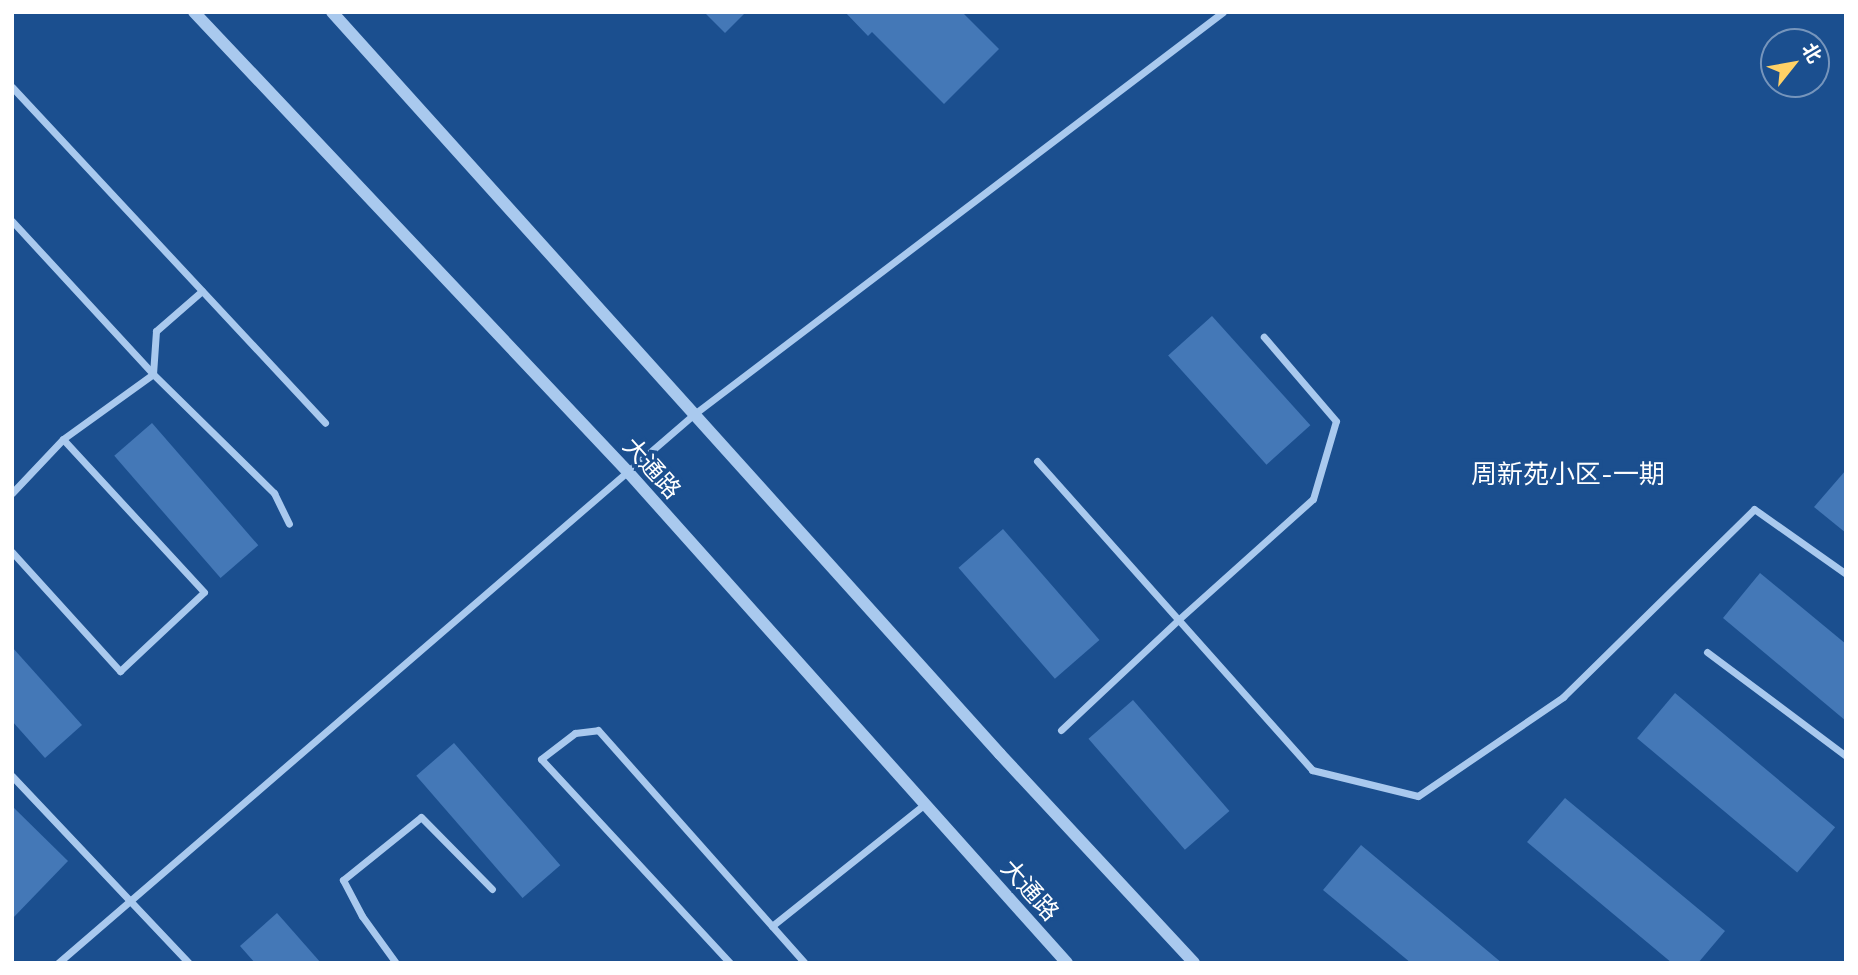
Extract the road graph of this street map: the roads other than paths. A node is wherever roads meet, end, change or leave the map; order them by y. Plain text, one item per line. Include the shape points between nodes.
1 (194, 12) edge
2 (332, 12) edge
3 (1223, 12) edge
4 (12, 87) edge
5 (12, 221) edge
6 (202, 291) junction
7 (1264, 337) dead end
8 (153, 374) junction
9 (694, 415) junction
10 (325, 423) dead end
11 (63, 439) junction
12 (1037, 461) dead end
13 (629, 473) junction
14 (12, 492) edge
15 (289, 524) dead end
16 (12, 552) edge
17 (1846, 574) edge
18 (1178, 620) junction
19 (1707, 652) dead end
20 (1061, 730) dead end
21 (1846, 757) edge
22 (12, 776) edge
23 (925, 804) junction
24 (492, 890) dead end
25 (131, 900) junction
26 (772, 926) junction
27 (58, 963) edge
28 (189, 963) edge
29 (396, 963) edge
30 (730, 963) edge
31 (805, 963) edge
32 (1067, 963) edge
33 (1194, 963) edge

1 - 13 street, 大通路
2 - 9 street
3 - 9 street
4 - 6 street
5 - 8 street
6 - 8 street via 156,331
6 - 10 street
7 - 18 street via 1336,421 1313,499
8 - 11 street
8 - 15 street via 274,493
9 - 13 street
9 - 33 street
11 - 14 street
11 - 16 street via 204,592 120,671
12 - 18 street
13 - 23 street, 大通路
13 - 25 street
17 - 18 street via 1754,509 1563,697 1419,796 1311,770
18 - 20 street
19 - 21 street
22 - 25 street
23 - 26 street
23 - 32 street, 大通路
24 - 29 street via 421,817 343,880
25 - 27 street
25 - 28 street
26 - 30 street via 598,730 575,733 541,759
26 - 31 street

